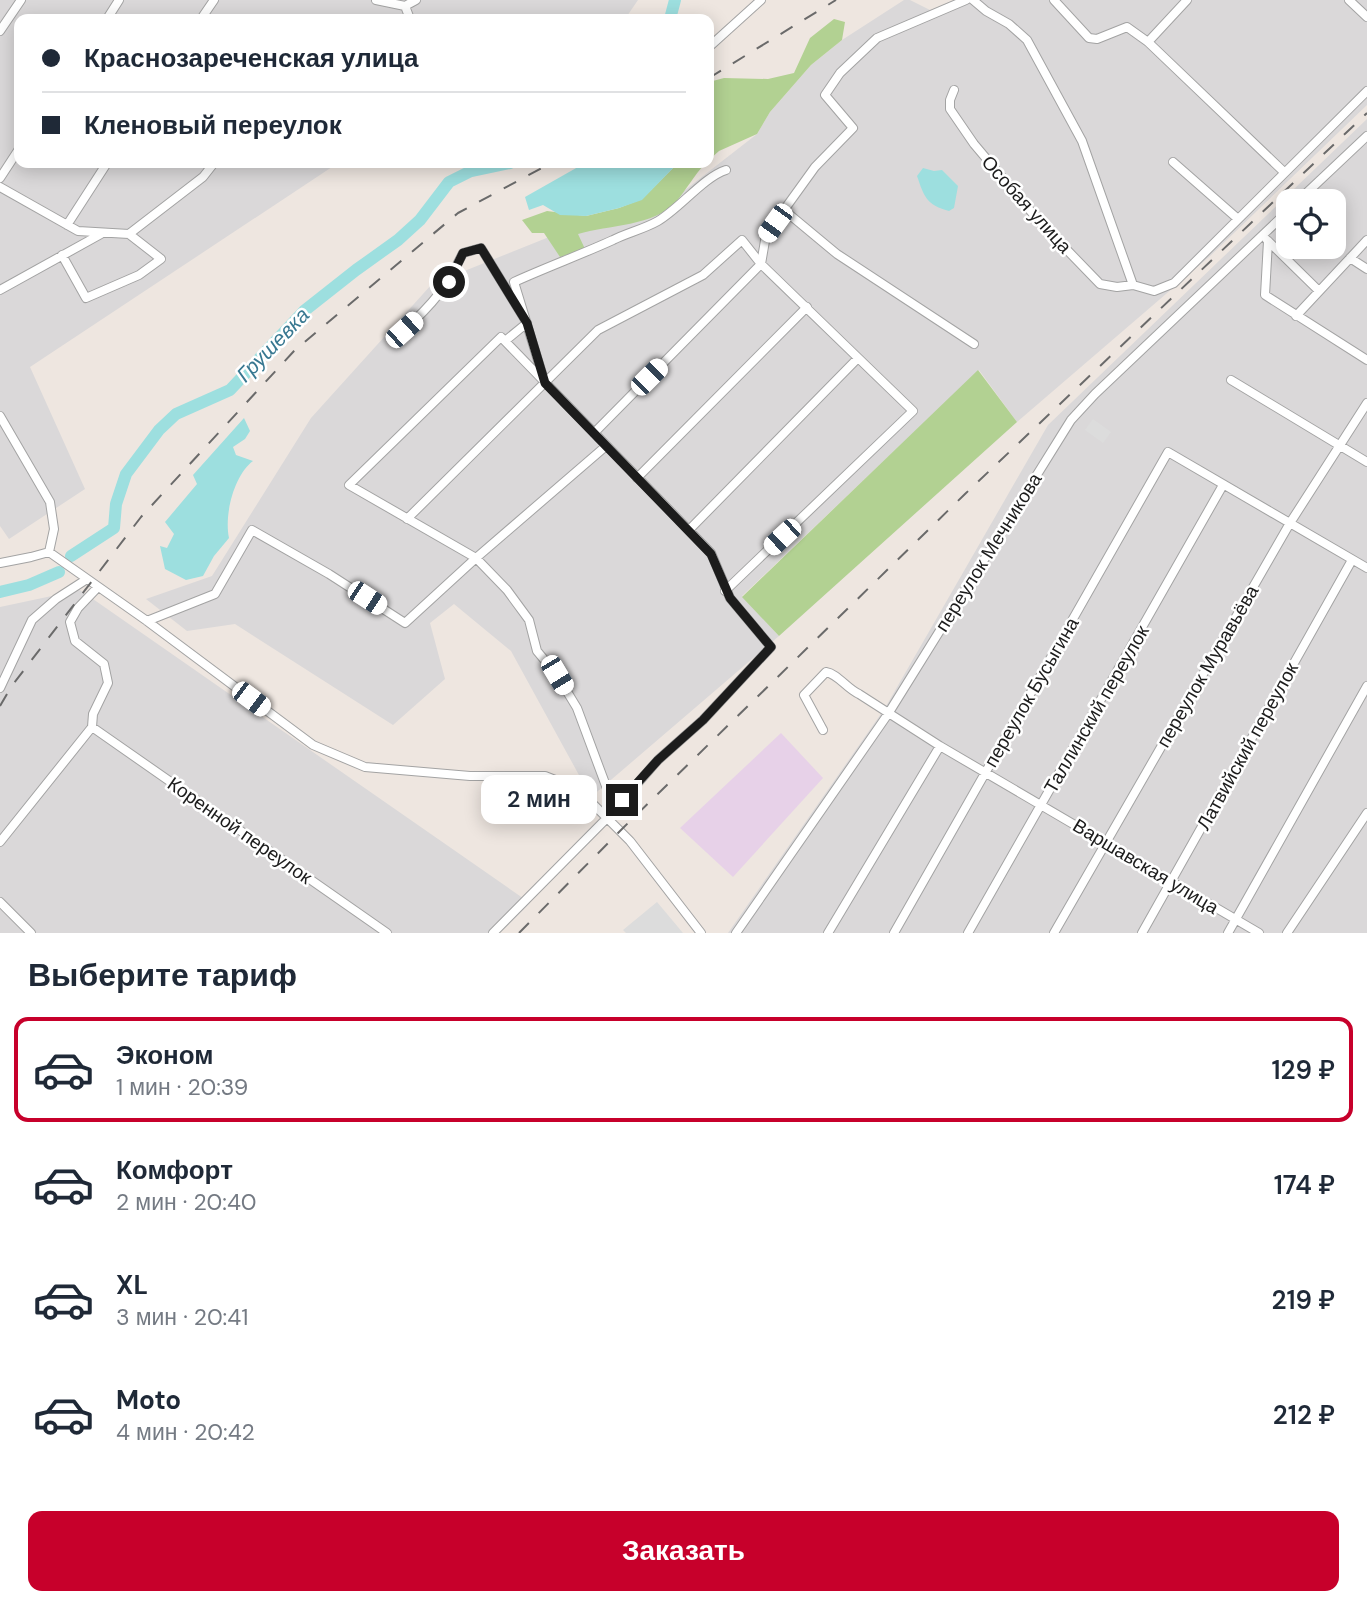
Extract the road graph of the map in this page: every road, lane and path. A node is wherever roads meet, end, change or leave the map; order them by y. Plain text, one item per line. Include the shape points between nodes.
1 (21, 0) edge
2 (376, 0) edge
3 (416, 0) edge
4 (761, 0) edge
5 (967, 0) edge
6 (972, 0) edge
7 (1054, 0) edge
8 (1187, 0) edge
9 (1349, 0) edge
10 (405, 6) junction
11 (408, 14) edge
12 (1367, 17) edge
13 (0, 31) edge
14 (714, 42) edge
15 (1148, 42) junction
16 (954, 90) dead end
17 (1367, 91) edge
18 (1367, 136) edge
19 (14, 157) edge
20 (1173, 162) dead end
21 (104, 168) edge
22 (210, 168) edge
23 (726, 170) dead end
24 (1284, 172) junction
25 (0, 178) edge
26 (0, 187) edge
27 (1311, 189) edge
28 (784, 210) junction
29 (1238, 219) junction
30 (66, 225) junction
31 (1276, 225) edge
32 (104, 232) junction
33 (129, 234) junction
34 (1265, 238) junction
35 (1367, 240) edge
36 (62, 255) junction
37 (1350, 258) junction
38 (761, 264) junction
39 (1367, 269) edge
40 (1133, 285) junction
41 (0, 290) edge
42 (1319, 292) junction
43 (807, 307) junction
44 (1296, 316) junction
45 (527, 323) junction
46 (404, 330) dead end
47 (503, 339) junction
48 (974, 344) dead end
49 (858, 358) junction
50 (1367, 360) edge
51 (1231, 380) dead end
52 (545, 383) junction
53 (1367, 403) edge
54 (0, 416) edge
55 (594, 433) junction
56 (1339, 445) junction
57 (606, 446) junction
58 (1367, 462) edge
59 (637, 478) junction
60 (1223, 485) junction
61 (407, 519) junction
62 (1290, 523) junction
63 (689, 530) junction
64 (48, 552) junction
65 (476, 558) junction
66 (1352, 560) junction
67 (0, 563) edge
68 (1367, 568) edge
69 (87, 579) junction
70 (98, 587) junction
71 (725, 591) junction
72 (147, 621) junction
73 (1367, 686) edge
74 (0, 688) edge
75 (888, 714) junction
76 (92, 727) junction
77 (823, 730) dead end
78 (940, 747) junction
79 (985, 773) junction
80 (1041, 804) junction
81 (1367, 813) edge
82 (608, 817) junction
83 (0, 842) edge
84 (1105, 842) junction
85 (1171, 881) junction
86 (0, 902) edge
87 (1236, 919) junction
88 (31, 933) edge
89 (387, 933) edge
90 (493, 933) edge
91 (701, 933) edge
92 (736, 933) edge
93 (828, 933) edge
94 (894, 933) edge
95 (968, 933) edge
96 (1054, 933) edge
97 (1142, 933) edge
98 (1228, 933) edge
99 (1259, 933) edge
100 (1287, 933) edge

1 - 13 street
2 - 10 street
3 - 10 street
4 - 14 street
5 - 28 street via 877,38 840,73 825,95 853,128 815,167
6 - 40 street via 1027,40 1082,141
7 - 15 street via 1089,38 1126,27
8 - 15 street
9 - 12 street
10 - 11 street
15 - 24 street
16 - 40 street, Особая улица via 950,109 1039,221 1100,284
17 - 24 street
18 - 27 street
19 - 25 street
20 - 29 street
21 - 30 street
22 - 33 street
23 - 45 street via 657,222 514,282
24 - 29 street
26 - 30 street
28 - 38 street via 766,235
28 - 48 street via 837,254
29 - 40 street via 1174,283 1154,291
30 - 32 street via 78,231
31 - 34 street, переулок Мечникова
32 - 33 street
32 - 36 street
33 - 36 street via 161,259 139,275 86,298
34 - 42 street
34 - 44 street via 1265,295
34 - 75 street, переулок Мечникова via 1071,420
35 - 37 street
36 - 41 street
37 - 39 street
37 - 42 street
38 - 43 street
38 - 52 street via 742,240 703,275 598,330
38 - 55 street
42 - 44 street
43 - 49 street
43 - 59 street
44 - 50 street
45 - 46 street via 481,248 463,253 432,305
45 - 47 street
45 - 52 street
47 - 52 street
47 - 61 street via 349,485
49 - 63 street
49 - 71 street via 913,411
51 - 56 street
52 - 55 street
52 - 61 street
53 - 56 street, переулок Муравьёва
54 - 64 street via 50,502 54,529
55 - 57 street
56 - 58 street
56 - 62 street, переулок Муравьёва
57 - 59 street
57 - 65 street
59 - 63 street
60 - 62 street
60 - 79 street, переулок Бусыгина via 1168,452
60 - 80 street, Таллинский переулок
61 - 65 street
62 - 66 street
62 - 84 street, переулок Муравьёва
63 - 71 street via 711,554
64 - 67 street
64 - 69 street
65 - 72 street via 405,623 253,530 215,594
65 - 82 street via 529,620 537,651 577,708 609,794
66 - 68 street
66 - 85 street, Латвийский переулок
69 - 70 street
69 - 74 street via 32,620
70 - 72 street
70 - 76 street via 70,622 75,641 104,664 107,683
71 - 82 street via 771,647
72 - 82 street via 313,745 365,767 470,776 545,776 578,789
73 - 87 street
75 - 77 street, Варшавская улица via 826,672 804,695
75 - 78 street, Варшавская улица
75 - 92 street, переулок Мечникова
76 - 83 street
76 - 89 street, Коренной переулок
78 - 79 street, Варшавская улица
78 - 93 street
79 - 80 street, Варшавская улица
79 - 94 street, переулок Бусыгина
80 - 84 street, Варшавская улица
80 - 95 street, Таллинский переулок
81 - 100 street
82 - 90 street
82 - 91 street
84 - 85 street, Варшавская улица
84 - 96 street, переулок Муравьёва
85 - 87 street, Варшавская улица
85 - 97 street, Латвийский переулок
86 - 88 street
87 - 98 street
87 - 99 street, Варшавская улица

